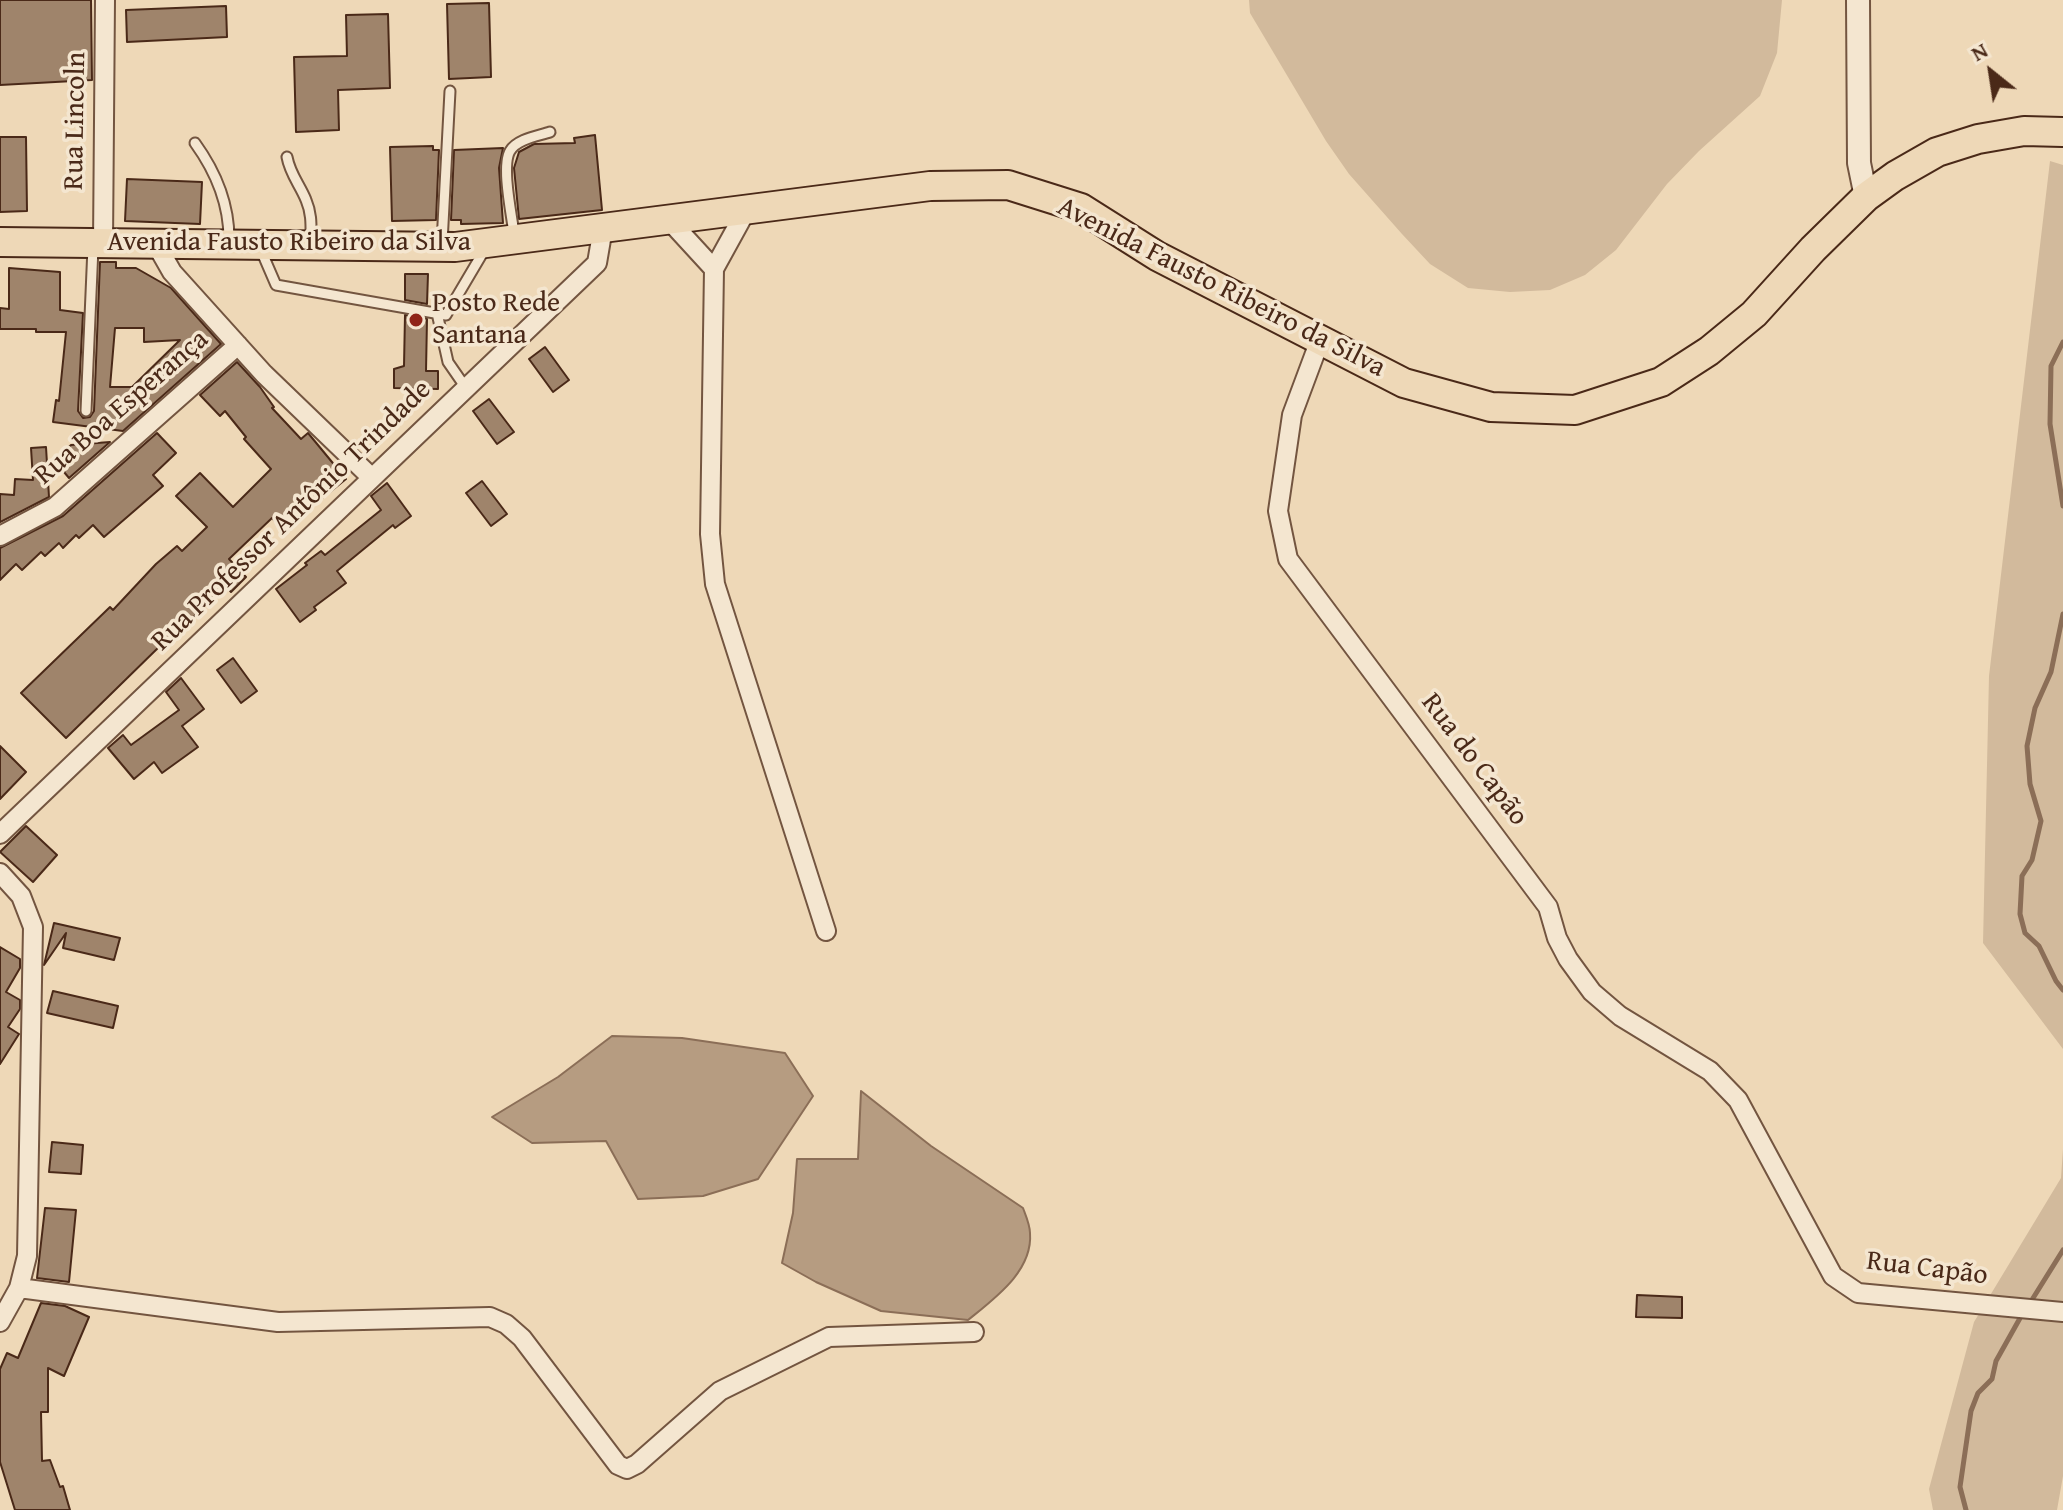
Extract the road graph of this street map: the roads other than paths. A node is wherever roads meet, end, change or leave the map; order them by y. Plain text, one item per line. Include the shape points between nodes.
1 (105, 0) edge
2 (1858, 0) edge
3 (450, 91) dead end
4 (550, 132) dead end
5 (2063, 132) edge
6 (195, 143) dead end
7 (287, 157) dead end
8 (1866, 197) junction
9 (747, 209) junction
10 (669, 220) junction
11 (603, 228) junction
12 (502, 241) junction
13 (0, 242) edge
14 (98, 243) junction
15 (156, 244) junction
16 (229, 244) junction
17 (258, 245) junction
18 (311, 245) junction
19 (442, 247) junction
20 (714, 269) junction
21 (437, 313) junction
22 (1320, 340) junction
23 (238, 345) junction
24 (466, 388) junction
25 (86, 411) dead end
26 (372, 478) junction
27 (0, 536) edge
28 (0, 834) edge
29 (0, 873) edge
30 (826, 931) dead end
31 (1765, 1150) joint
32 (19, 1288) junction
33 (2063, 1312) edge
34 (0, 1322) edge
35 (974, 1332) dead end

1 - 14 street, Rua Lincoln
2 - 8 street via 1859,163
3 - 19 lane
4 - 12 lane via 510,151
5 - 8 main road, Avenida Fausto Ribeiro da Silva via 2024,131 1937,152
6 - 16 lane via 218,179 229,220
7 - 18 lane via 312,219
8 - 22 main road, Avenida Fausto Ribeiro da Silva via 1754,314 1709,351 1661,382 1575,410 1491,407 1404,383
9 - 10 main road, Avenida Fausto Ribeiro da Silva
9 - 20 street
9 - 22 main road, Avenida Fausto Ribeiro da Silva via 930,186 1008,185 1081,208 1157,256
10 - 11 main road, Avenida Fausto Ribeiro da Silva
10 - 20 street
11 - 12 main road, Avenida Fausto Ribeiro da Silva
11 - 24 street, Rua Professor Antônio Trindade via 597,263
12 - 19 main road, Avenida Fausto Ribeiro da Silva
12 - 21 lane via 446,315
13 - 14 main road, Avenida Fausto Ribeiro da Silva
14 - 15 main road, Avenida Fausto Ribeiro da Silva
14 - 25 lane
15 - 16 main road, Avenida Fausto Ribeiro da Silva
15 - 23 street via 172,272
16 - 17 main road, Avenida Fausto Ribeiro da Silva
17 - 18 main road, Avenida Fausto Ribeiro da Silva
17 - 21 lane via 276,285
18 - 19 main road, Avenida Fausto Ribeiro da Silva
20 - 30 street via 710,534 715,584
21 - 24 lane via 448,362
22 - 31 street, Rua do Capão via 1292,415 1278,511 1288,559 1548,907 1557,938 1592,992 1620,1016 1710,1071 1738,1100
23 - 26 street
23 - 27 street, Rua Boa Esperança via 55,507
24 - 26 street, Rua Professor Antônio Trindade
26 - 28 street, Rua Professor Antônio Trindade
29 - 32 street via 21,896 33,927 27,1256
31 - 33 street, Rua Capão via 1833,1276 1858,1293
32 - 34 street
32 - 35 street via 278,1322 490,1317 522,1338 618,1465 627,1469 720,1391 829,1337

